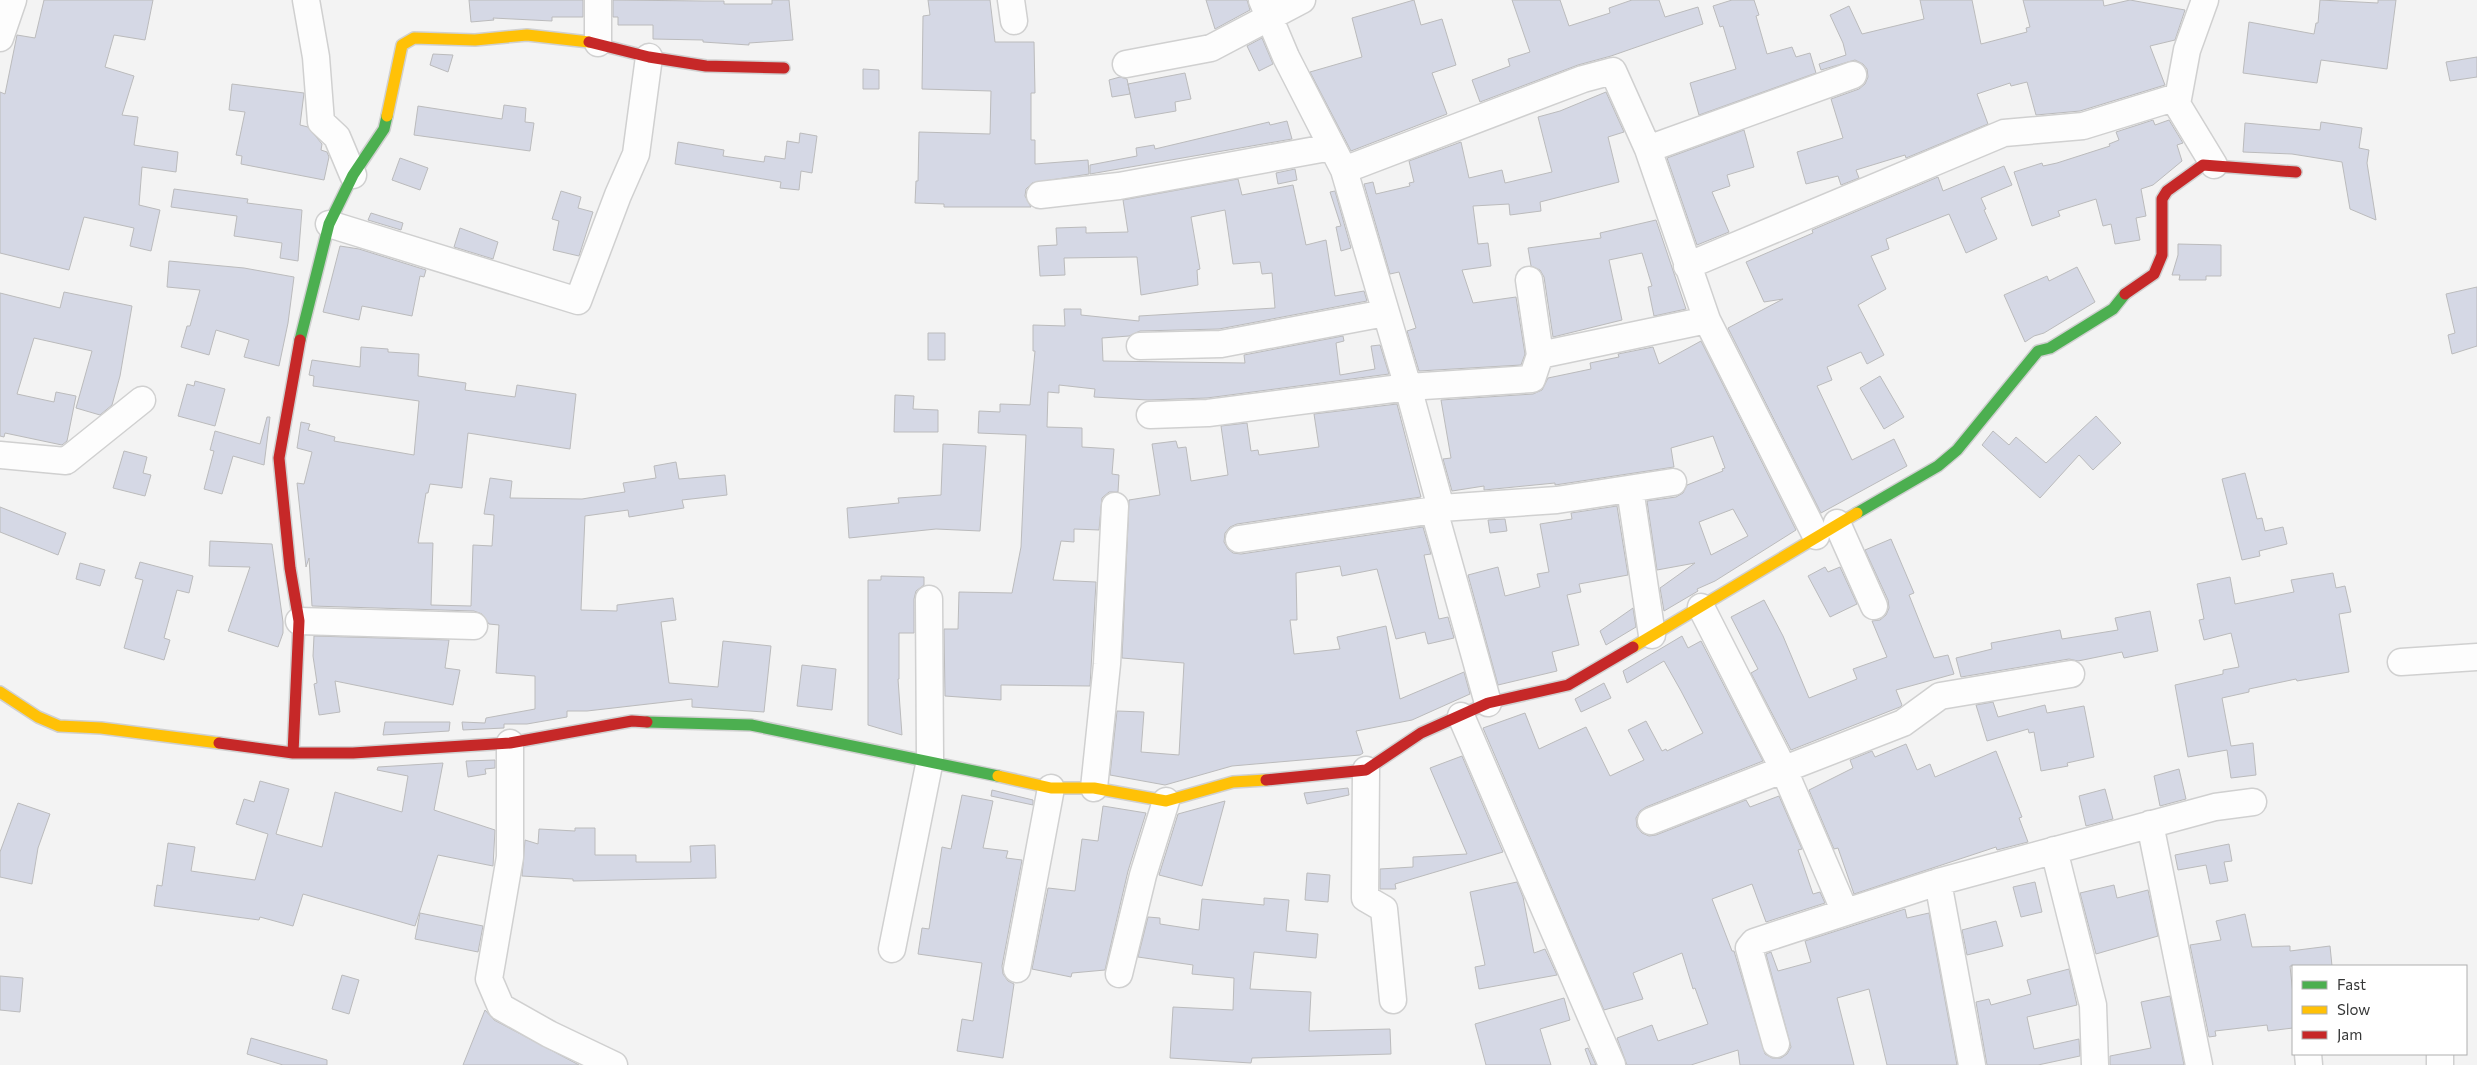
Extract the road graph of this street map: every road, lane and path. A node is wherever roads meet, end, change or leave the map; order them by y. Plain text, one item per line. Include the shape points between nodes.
1 (13, 0) edge
2 (306, 0) edge
3 (598, 0) edge
4 (1302, 0) edge
5 (2205, 0) edge
6 (1265, 10) edge
7 (0, 38) edge
8 (598, 44) junction
9 (650, 57) junction
10 (1126, 64) dead end
11 (784, 68) dead end
12 (1852, 76) dead end
13 (2177, 97) junction
14 (1332, 147) junction
15 (1648, 149) junction
16 (2214, 165) junction
17 (1344, 170) junction
18 (2296, 172) dead end
19 (353, 175) junction
20 (1040, 195) dead end
21 (329, 224) junction
22 (1687, 266) junction
23 (1529, 280) dead end
24 (1385, 313) junction
25 (1706, 320) junction
26 (1140, 346) dead end
27 (1540, 355) junction
28 (1408, 387) junction
29 (142, 400) dead end
30 (1150, 415) dead end
31 (0, 455) edge
32 (1673, 482) dead end
33 (1630, 489) junction
34 (1115, 506) dead end
35 (1437, 509) junction
36 (1826, 529) junction
37 (1239, 539) dead end
38 (929, 599) dead end
39 (1874, 606) dead end
40 (1701, 607) junction
41 (299, 620) junction
42 (474, 626) dead end
43 (1652, 634) junction
44 (2477, 658) edge
45 (2401, 662) dead end
46 (2071, 674) dead end
47 (0, 692) edge
48 (1488, 703) junction
49 (1461, 716) junction
50 (510, 743) junction
51 (293, 752) junction
52 (930, 760) junction
53 (1366, 770) junction
54 (1784, 770) junction
55 (1051, 788) junction
56 (1094, 788) junction
57 (1166, 801) junction
58 (2253, 802) dead end
59 (1651, 821) dead end
60 (2150, 824) junction
61 (2054, 850) junction
62 (1938, 882) junction
63 (1845, 912) junction
64 (892, 949) dead end
65 (1017, 969) dead end
66 (1120, 974) dead end
67 (1393, 1000) dead end
68 (1776, 1044) dead end
69 (614, 1065) edge
70 (1612, 1065) edge
71 (1972, 1065) edge
72 (2095, 1065) edge
73 (2199, 1065) edge

1 - 7 street
2 - 19 street via 316,57 320,122 337,137
3 - 8 street
4 - 6 street
5 - 13 street via 2187,50
6 - 10 street via 1211,48
6 - 14 street
8 - 9 street
8 - 19 street via 528,34 475,40 414,38 402,45 384,129
9 - 11 street via 706,66
9 - 21 street via 636,154 578,301
12 - 15 street
13 - 16 street via 2177,104
13 - 22 street via 2083,126 2004,133
14 - 17 street
14 - 20 street via 1119,186
15 - 17 street via 1613,71 1583,79
15 - 22 street
16 - 18 street
16 - 36 street via 2203,165 2167,191 2162,199 2162,255 2154,274 2121,297 2113,309 2050,348 2038,351 1948,460
17 - 24 street
19 - 21 street
21 - 41 street via 297,352 280,458 290,568
22 - 25 street
23 - 27 street
24 - 26 street via 1221,344
24 - 28 street
25 - 27 street
25 - 36 street
27 - 28 street via 1532,380
28 - 30 street via 1208,413
28 - 35 street
29 - 31 street via 66,461
32 - 33 street
33 - 35 street via 1557,500
33 - 43 street
34 - 56 street via 1107,664
35 - 37 street
35 - 48 street
36 - 39 street
36 - 40 street
38 - 52 street
40 - 43 street
40 - 54 street
41 - 42 street
41 - 51 street
43 - 48 street via 1568,686
44 - 45 street
46 - 54 street via 1940,696 1903,723
47 - 51 street via 38,717 59,726 101,728
48 - 49 street
49 - 53 street via 1421,733
49 - 70 street
50 - 51 street via 353,753
50 - 52 street via 632,721 751,725
50 - 69 street via 510,857 489,979 501,1007
52 - 55 street
52 - 64 street
53 - 57 street via 1233,782
53 - 67 street via 1365,898 1384,909
54 - 59 street
54 - 63 street
55 - 56 street
55 - 65 street
56 - 57 street
57 - 66 street via 1142,875
58 - 60 street via 2215,807
60 - 61 street
60 - 73 street
61 - 62 street
61 - 72 street via 2092,1005
62 - 63 street
62 - 71 street
63 - 68 street via 1750,944

